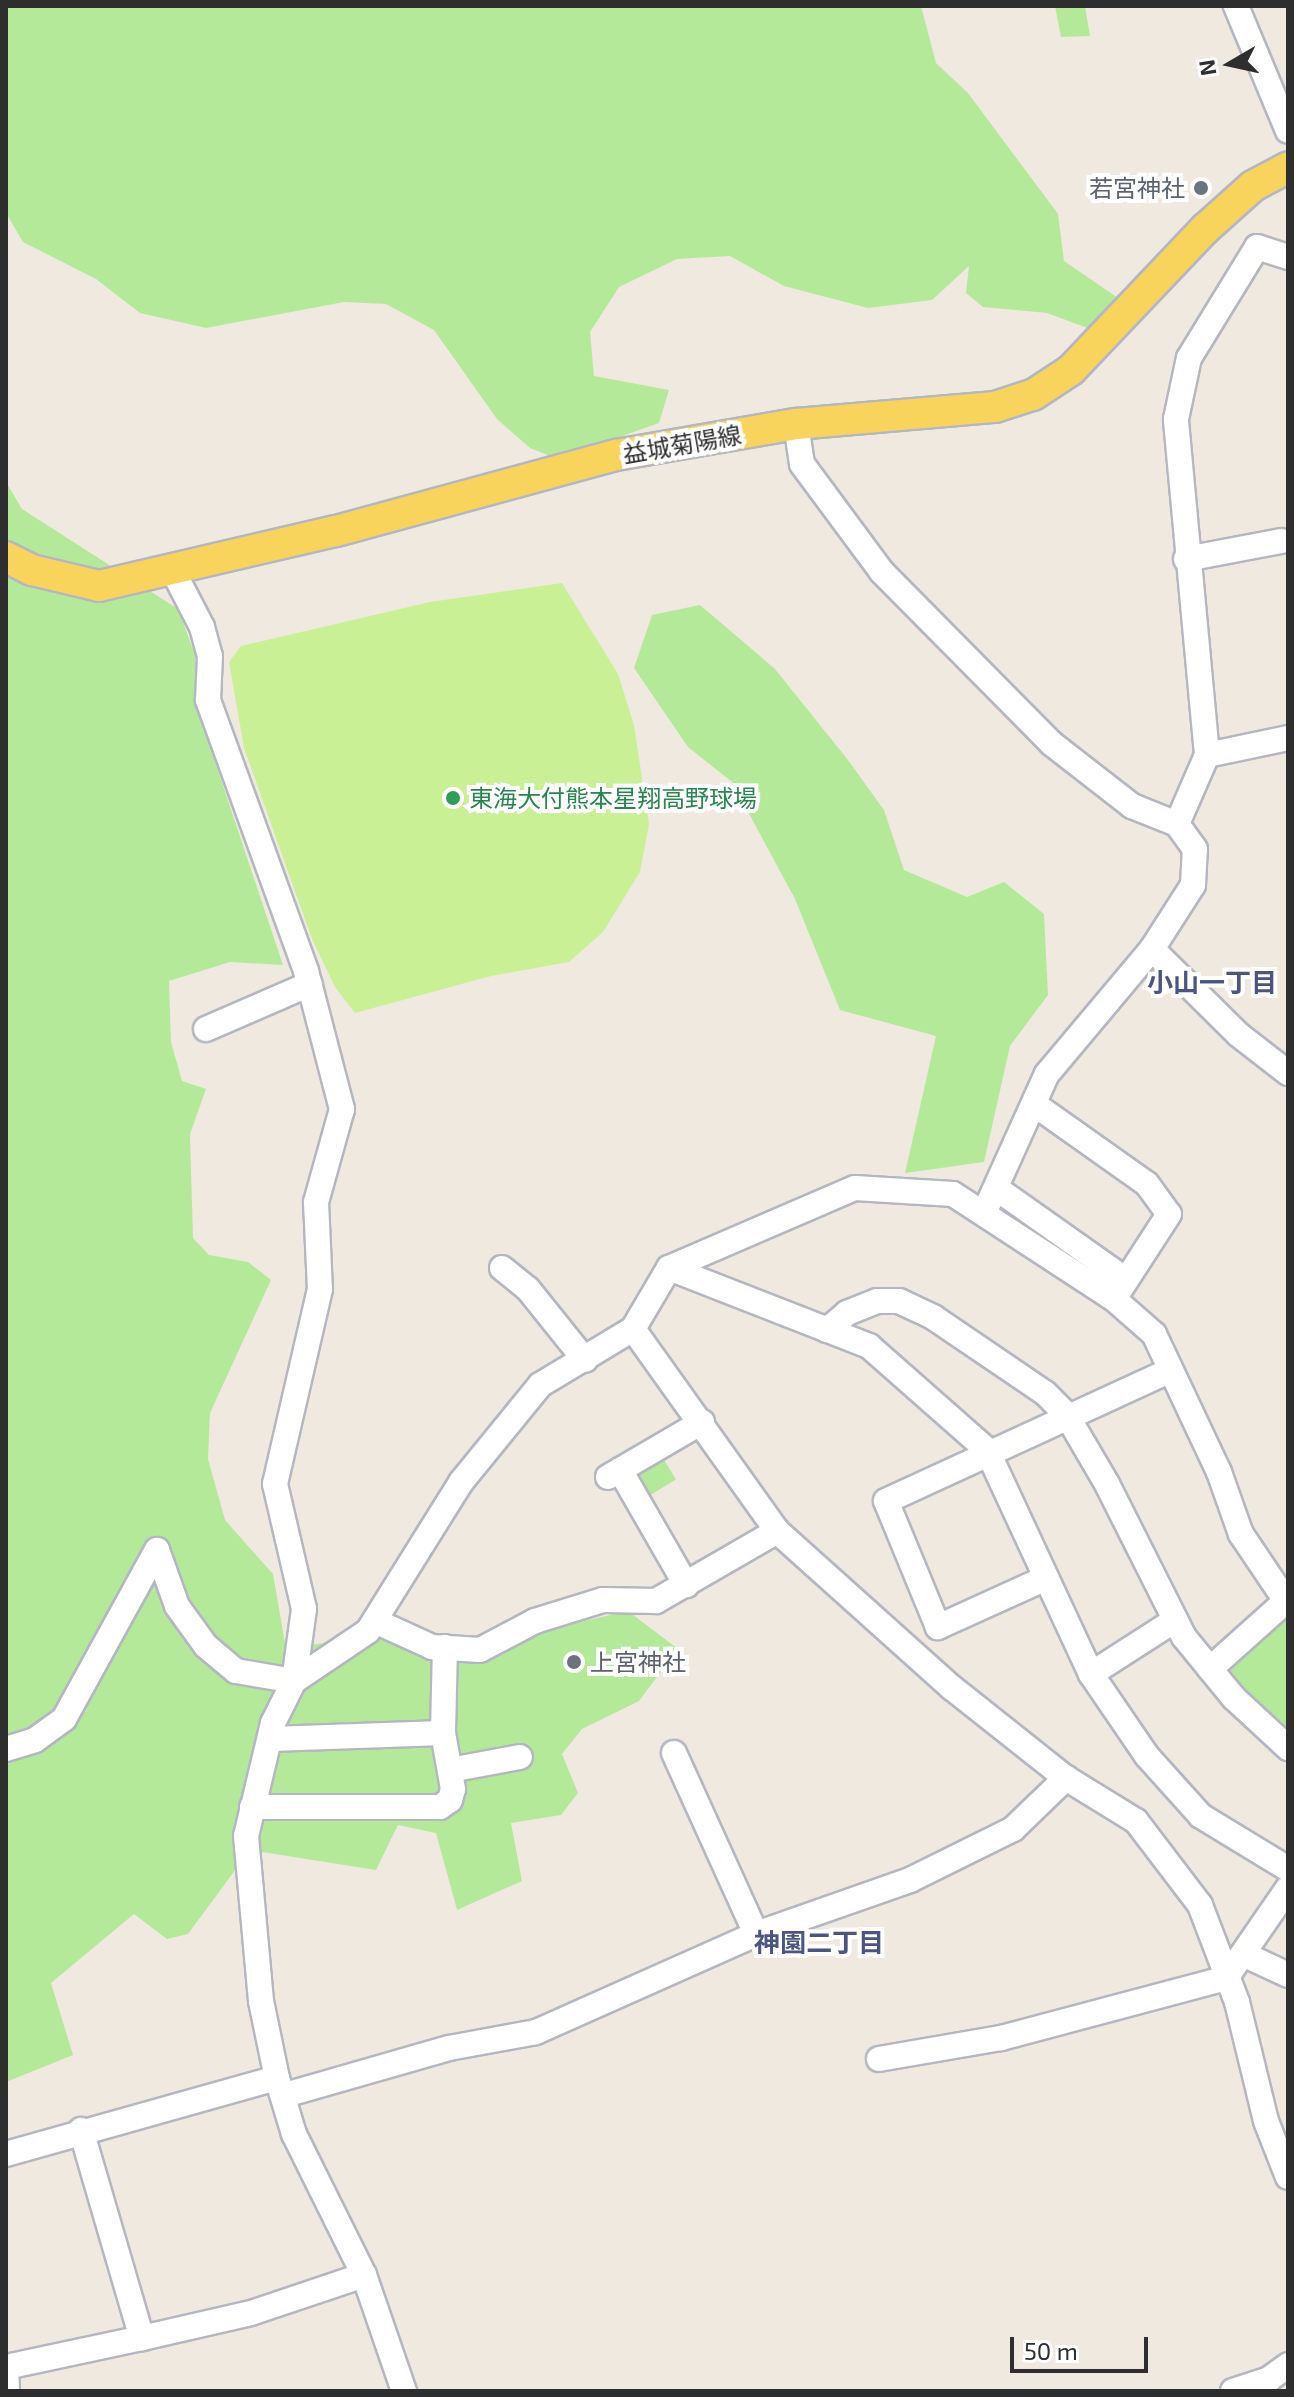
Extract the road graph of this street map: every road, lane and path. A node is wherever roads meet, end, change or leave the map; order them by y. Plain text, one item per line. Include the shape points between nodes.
1 (1236, 6) edge
2 (1288, 131) edge
3 (1288, 167) edge
4 (1288, 257) edge
5 (796, 424) junction
6 (1281, 541) dead end
7 (6, 557) edge
8 (1186, 559) junction
9 (173, 571) junction
10 (1288, 738) edge
11 (1207, 755) junction
12 (1177, 824) junction
13 (1152, 949) junction
14 (310, 984) junction
15 (206, 1029) dead end
16 (1288, 1073) edge
17 (1034, 1104) junction
18 (996, 1188) junction
19 (985, 1211) junction
20 (502, 1268) dead end
21 (669, 1268) junction
22 (1120, 1289) junction
23 (633, 1329) junction
24 (827, 1330) junction
25 (585, 1360) junction
26 (1169, 1371) junction
27 (1066, 1414) junction
28 (702, 1422) junction
29 (987, 1450) junction
30 (777, 1531) junction
31 (1046, 1578) junction
32 (686, 1585) junction
33 (1287, 1602) edge
34 (1175, 1620) junction
35 (375, 1621) junction
36 (445, 1647) junction
37 (1210, 1669) junction
38 (1091, 1674) junction
39 (294, 1681) junction
40 (443, 1733) junction
41 (271, 1739) junction
42 (1288, 1748) edge
43 (6, 1749) edge
44 (674, 1753) dead end
45 (520, 1757) dead end
46 (450, 1770) junction
47 (1066, 1778) junction
48 (252, 1807) junction
49 (1288, 1869) edge
50 (1288, 1888) edge
51 (756, 1934) junction
52 (1243, 1954) junction
53 (1288, 1975) edge
54 (1226, 1978) junction
55 (879, 2059) dead end
56 (281, 2086) junction
57 (1277, 2119) edge
58 (81, 2130) junction
59 (6, 2154) edge
60 (1288, 2177) edge
61 (364, 2275) junction
62 (142, 2338) junction
63 (1288, 2365) edge
64 (7, 2391) edge
65 (404, 2391) edge
66 (1233, 2391) edge

1 - 2 street
3 - 5 main road, 益城菊陽線 via 1253,186 1214,220 1071,370 1033,395 995,407
4 - 8 street via 1257,247 1189,358 1176,419
5 - 9 main road, 益城菊陽線 via 616,455
5 - 12 street via 802,464 882,572 1051,743 1132,806
6 - 8 street
7 - 9 main road, 益城菊陽線 via 32,570 99,586
8 - 11 street
9 - 14 street via 202,627 210,656 208,700
10 - 11 street
11 - 12 street
12 - 13 street via 1195,849 1193,885
13 - 16 street via 1239,1035
13 - 17 street via 1047,1074
14 - 15 street
14 - 39 street via 342,1109 316,1202 320,1289 275,1484 304,1609
17 - 18 street
17 - 22 street via 1147,1184 1169,1214
18 - 19 street
18 - 22 street
19 - 21 street via 953,1194 855,1188
19 - 22 street
20 - 25 street via 528,1289
21 - 23 street
21 - 24 street
22 - 26 street via 1154,1334
23 - 25 street
23 - 28 street
24 - 27 street via 847,1313 877,1301 899,1301 946,1325 1045,1393
24 - 29 street via 869,1346
25 - 35 street via 540,1385 471,1470
26 - 27 street
26 - 33 street via 1219,1472 1241,1534
27 - 29 street
27 - 34 street
28 - 30 street
28 - 32 street via 614,1473
29 - 31 street
29 - 31 street via 886,1501 938,1627
30 - 32 street
30 - 47 street via 951,1687
31 - 38 street
32 - 36 street via 656,1601 603,1600 535,1621 480,1650
33 - 37 street
34 - 37 street
34 - 38 street
35 - 36 street via 432,1647
35 - 39 street
36 - 40 street
37 - 42 street
38 - 49 street via 1147,1756 1201,1816
39 - 41 street
39 - 43 street via 236,1671 206,1646 177,1606 157,1550 64,1719 35,1740
40 - 41 street
40 - 46 street
41 - 48 street
44 - 51 street
45 - 46 street
46 - 48 street via 453,1789 450,1800 440,1807
47 - 51 street via 1013,1829 910,1880
47 - 54 street via 1136,1821 1200,1905
48 - 56 street via 246,1836 261,2001
50 - 52 street
51 - 56 street via 536,2032
52 - 53 street
52 - 54 street
54 - 55 street via 1001,2038
54 - 57 street
56 - 58 street
56 - 61 street via 294,2134
57 - 60 street
58 - 59 street
58 - 62 street
61 - 62 street via 251,2313
61 - 65 street
62 - 64 street via 6,2367
63 - 66 street via 1269,2379

